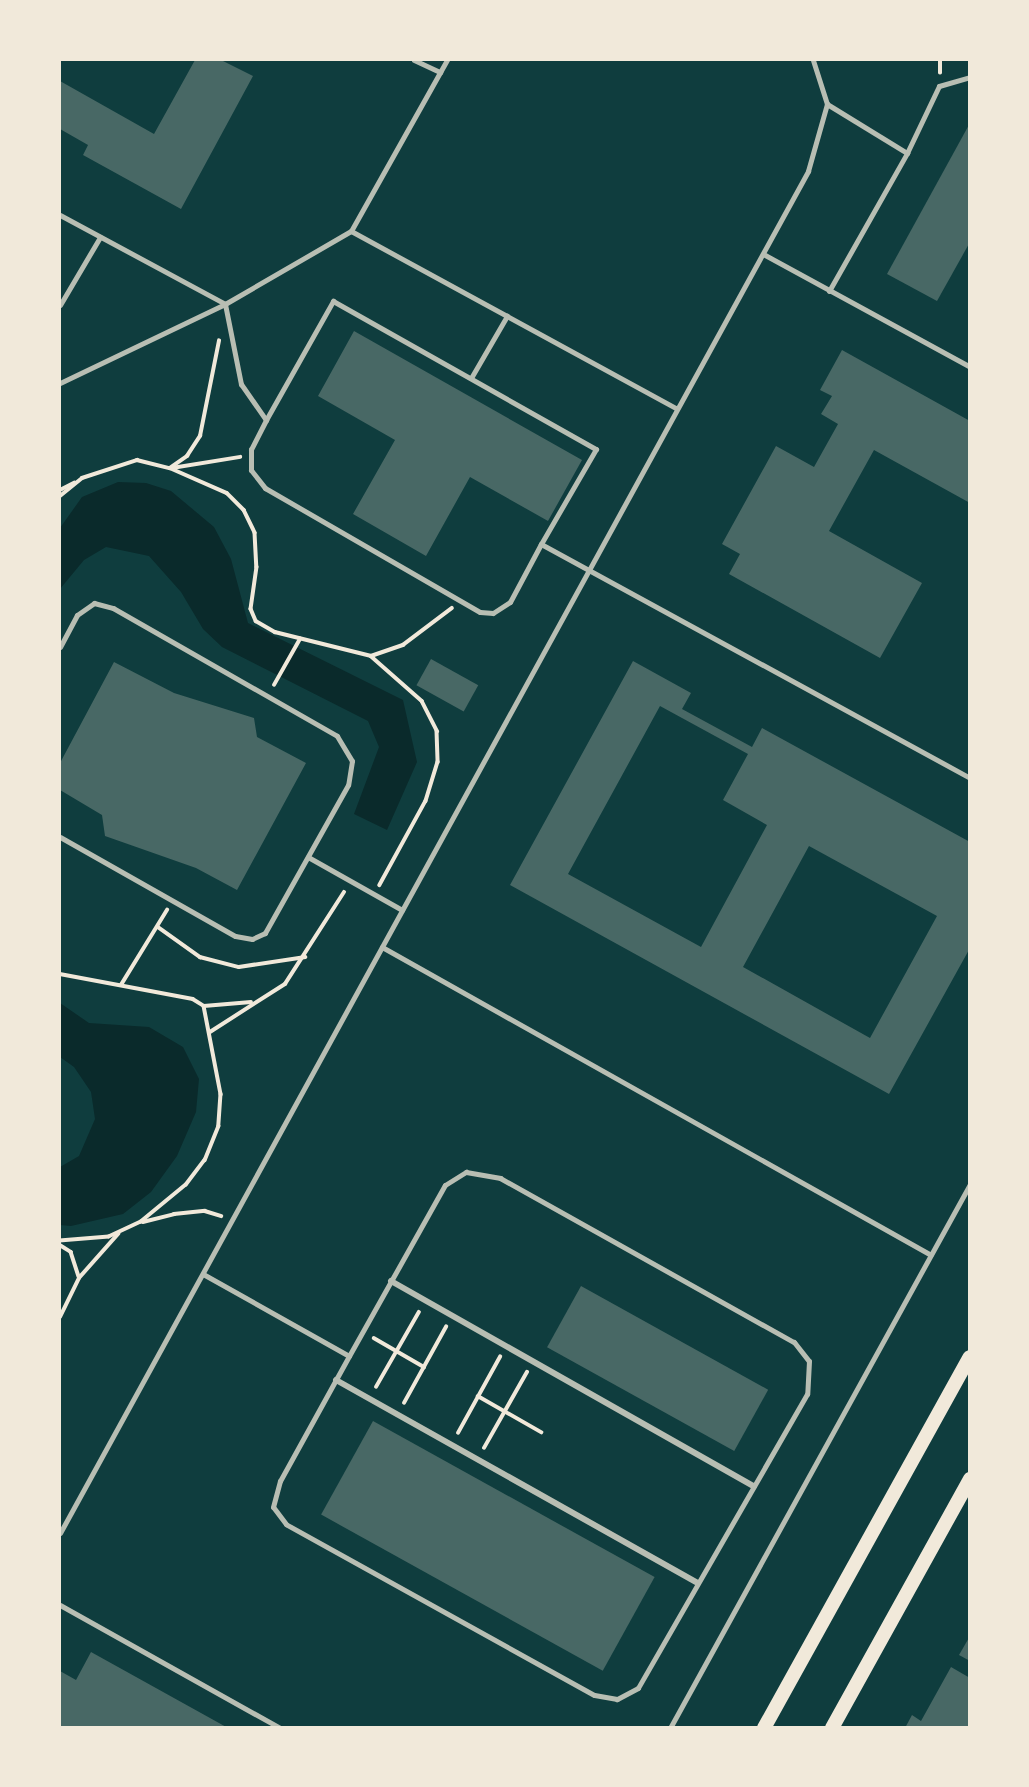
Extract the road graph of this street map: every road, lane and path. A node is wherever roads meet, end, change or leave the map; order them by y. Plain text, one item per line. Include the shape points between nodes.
1 (414, 60) edge
2 (447, 60) edge
3 (813, 60) edge
4 (440, 72) junction
5 (970, 77) edge
6 (827, 104) junction
7 (907, 153) junction
8 (60, 215) edge
9 (351, 231) junction
10 (100, 237) junction
11 (765, 255) junction
12 (830, 291) junction
13 (225, 304) junction
14 (60, 305) edge
15 (508, 316) junction
16 (970, 368) edge
17 (471, 378) junction
18 (60, 383) edge
19 (676, 408) junction
20 (265, 420) junction
21 (251, 456) junction
22 (170, 468) junction
23 (82, 478) junction
24 (60, 490) edge
25 (60, 496) edge
26 (541, 544) junction
27 (589, 571) junction
28 (460, 601) junction
29 (300, 639) junction
30 (60, 647) edge
31 (371, 656) junction
32 (277, 680) dead end
33 (970, 778) edge
34 (60, 837) edge
35 (308, 857) junction
36 (351, 881) junction
37 (374, 894) junction
38 (172, 901) junction
39 (402, 910) junction
40 (158, 927) junction
41 (382, 947) junction
42 (305, 957) junction
43 (60, 974) edge
44 (121, 985) junction
45 (253, 1002) junction
46 (204, 1006) junction
47 (210, 1033) junction
48 (970, 1184) edge
49 (233, 1219) junction
50 (141, 1222) junction
51 (120, 1231) junction
52 (60, 1243) edge
53 (930, 1255) junction
54 (203, 1274) junction
55 (79, 1278) junction
56 (391, 1281) junction
57 (426, 1301) junction
58 (452, 1316) junction
59 (60, 1317) edge
60 (363, 1332) junction
61 (506, 1346) junction
62 (397, 1351) junction
63 (349, 1356) junction
64 (970, 1357) edge
65 (533, 1361) junction
66 (424, 1367) junction
67 (336, 1380) junction
68 (478, 1396) junction
69 (370, 1399) junction
70 (505, 1411) junction
71 (398, 1414) junction
72 (541, 1432) dead end
73 (452, 1444) junction
74 (478, 1459) junction
75 (970, 1479) edge
76 (754, 1486) junction
77 (60, 1533) edge
78 (698, 1583) junction
79 (60, 1605) edge
80 (280, 1727) edge
81 (670, 1727) edge
82 (764, 1727) edge
83 (832, 1727) edge

1 - 4 lane
2 - 4 lane
3 - 6 lane
4 - 9 lane
5 - 7 lane via 939,86
6 - 7 lane
6 - 11 lane via 808,171
7 - 12 lane
8 - 10 lane
9 - 13 lane
9 - 15 lane
10 - 13 lane
10 - 14 lane
11 - 12 lane
11 - 19 lane
12 - 16 lane
13 - 18 lane
13 - 20 lane via 242,384
13 - 22 path via 200,436 187,456
15 - 17 lane
15 - 19 lane
17 - 20 lane via 333,301
17 - 26 lane via 596,449
19 - 27 lane
20 - 21 lane
21 - 22 path
21 - 28 lane via 251,470 265,488
22 - 23 path via 137,460
22 - 29 path via 227,493 244,510 255,533 257,566 251,609 256,621
23 - 24 path
23 - 25 path
26 - 27 lane
26 - 28 lane via 510,602 493,613 480,612
27 - 33 lane
27 - 39 lane
28 - 31 path via 403,645
29 - 31 path
29 - 32 path
30 - 35 lane via 78,615 93,603 113,608 337,736 352,761 348,785
31 - 37 path via 422,701 437,731 438,762 426,801
34 - 38 lane
35 - 36 lane
35 - 38 lane via 265,933 252,939 234,936
36 - 37 lane
36 - 42 path
37 - 39 lane
38 - 40 path
39 - 41 lane
40 - 42 path via 200,957 239,967
40 - 44 path
41 - 49 lane
41 - 53 lane
42 - 45 path via 285,984
43 - 44 path
44 - 46 path via 193,999
45 - 46 path
45 - 47 path
46 - 47 path
47 - 50 path via 221,1094 219,1126 205,1160 186,1185
48 - 53 lane
49 - 50 path via 205,1212
49 - 54 lane
50 - 51 path
51 - 52 path
51 - 55 path
52 - 55 path via 71,1252
53 - 81 lane
54 - 63 lane
54 - 77 lane
55 - 59 path
56 - 57 street
56 - 60 lane
56 - 76 lane via 445,1185 466,1172 500,1178 782,1335 809,1361 807,1394
57 - 58 street
57 - 62 path
58 - 61 street
58 - 66 path
60 - 62 path
60 - 63 lane
61 - 65 street
61 - 68 path
62 - 66 path
62 - 69 path
63 - 67 lane
64 - 82 main road
65 - 70 path
65 - 76 street
66 - 71 path
67 - 69 street
67 - 78 lane via 280,1481 273,1507 286,1524 594,1695 617,1699 638,1689
68 - 70 path
68 - 73 path
69 - 71 street
70 - 72 path
70 - 74 path
71 - 73 street
73 - 74 street
74 - 78 street
75 - 83 main road
76 - 78 lane
79 - 80 lane

